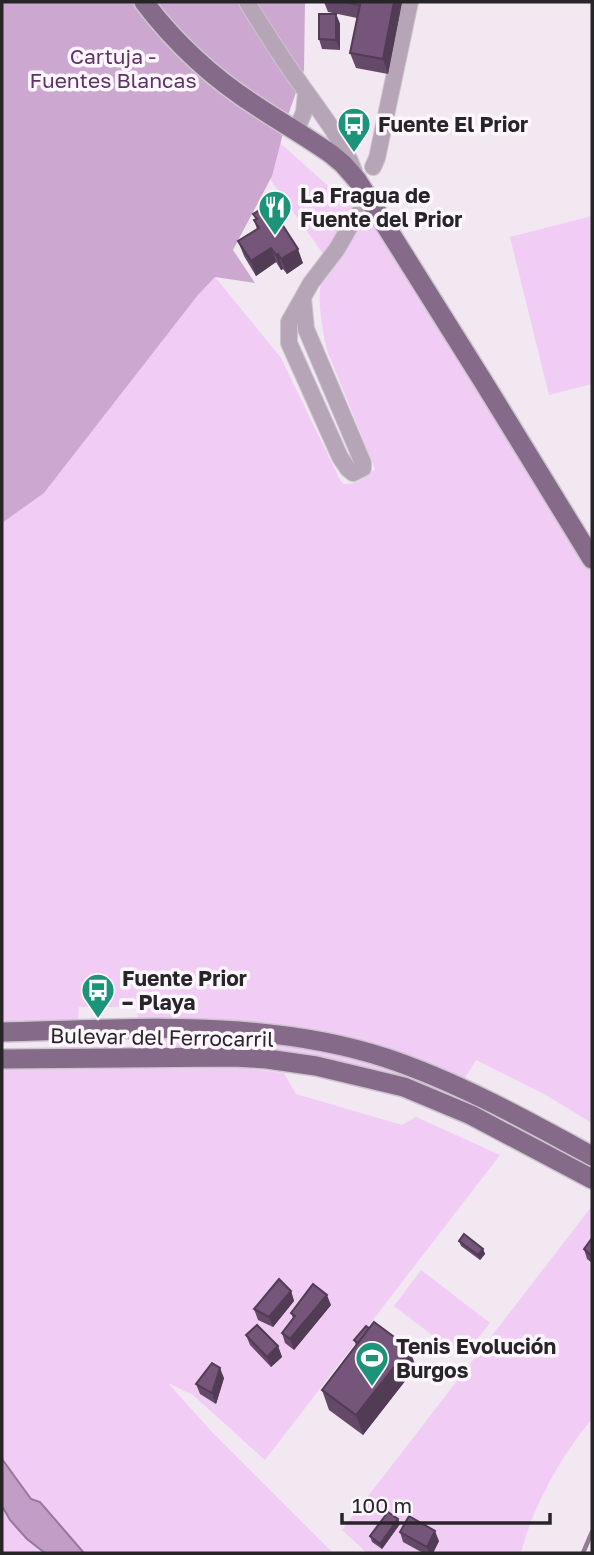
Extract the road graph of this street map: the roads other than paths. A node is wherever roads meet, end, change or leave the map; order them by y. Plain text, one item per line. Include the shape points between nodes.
1 (144, 2) edge
2 (247, 2) edge
3 (410, 2) edge
4 (306, 93) junction
5 (321, 114) junction
6 (300, 133) junction
7 (373, 167) dead end
8 (357, 180) junction
9 (372, 203) junction
10 (303, 298) junction
11 (592, 559) edge
12 (2, 1032) edge
13 (2, 1059) edge
14 (592, 1156) edge
15 (592, 1178) edge

1 - 6 main road via 189,54 238,94
2 - 4 street
3 - 7 street
4 - 5 street
4 - 6 street
5 - 6 street via 313,134
5 - 8 street
6 - 8 main road
8 - 9 main road
9 - 10 street via 359,212
9 - 11 main road
10 - 10 street via 289,322 289,343 340,457 353,473 363,468 363,463 306,329
12 - 14 main road, Bulevar del Ferrocarril via 219,1030 287,1035 344,1046 478,1096
13 - 15 main road, Bulevar del Ferrocarril via 233,1057 316,1066 416,1092

